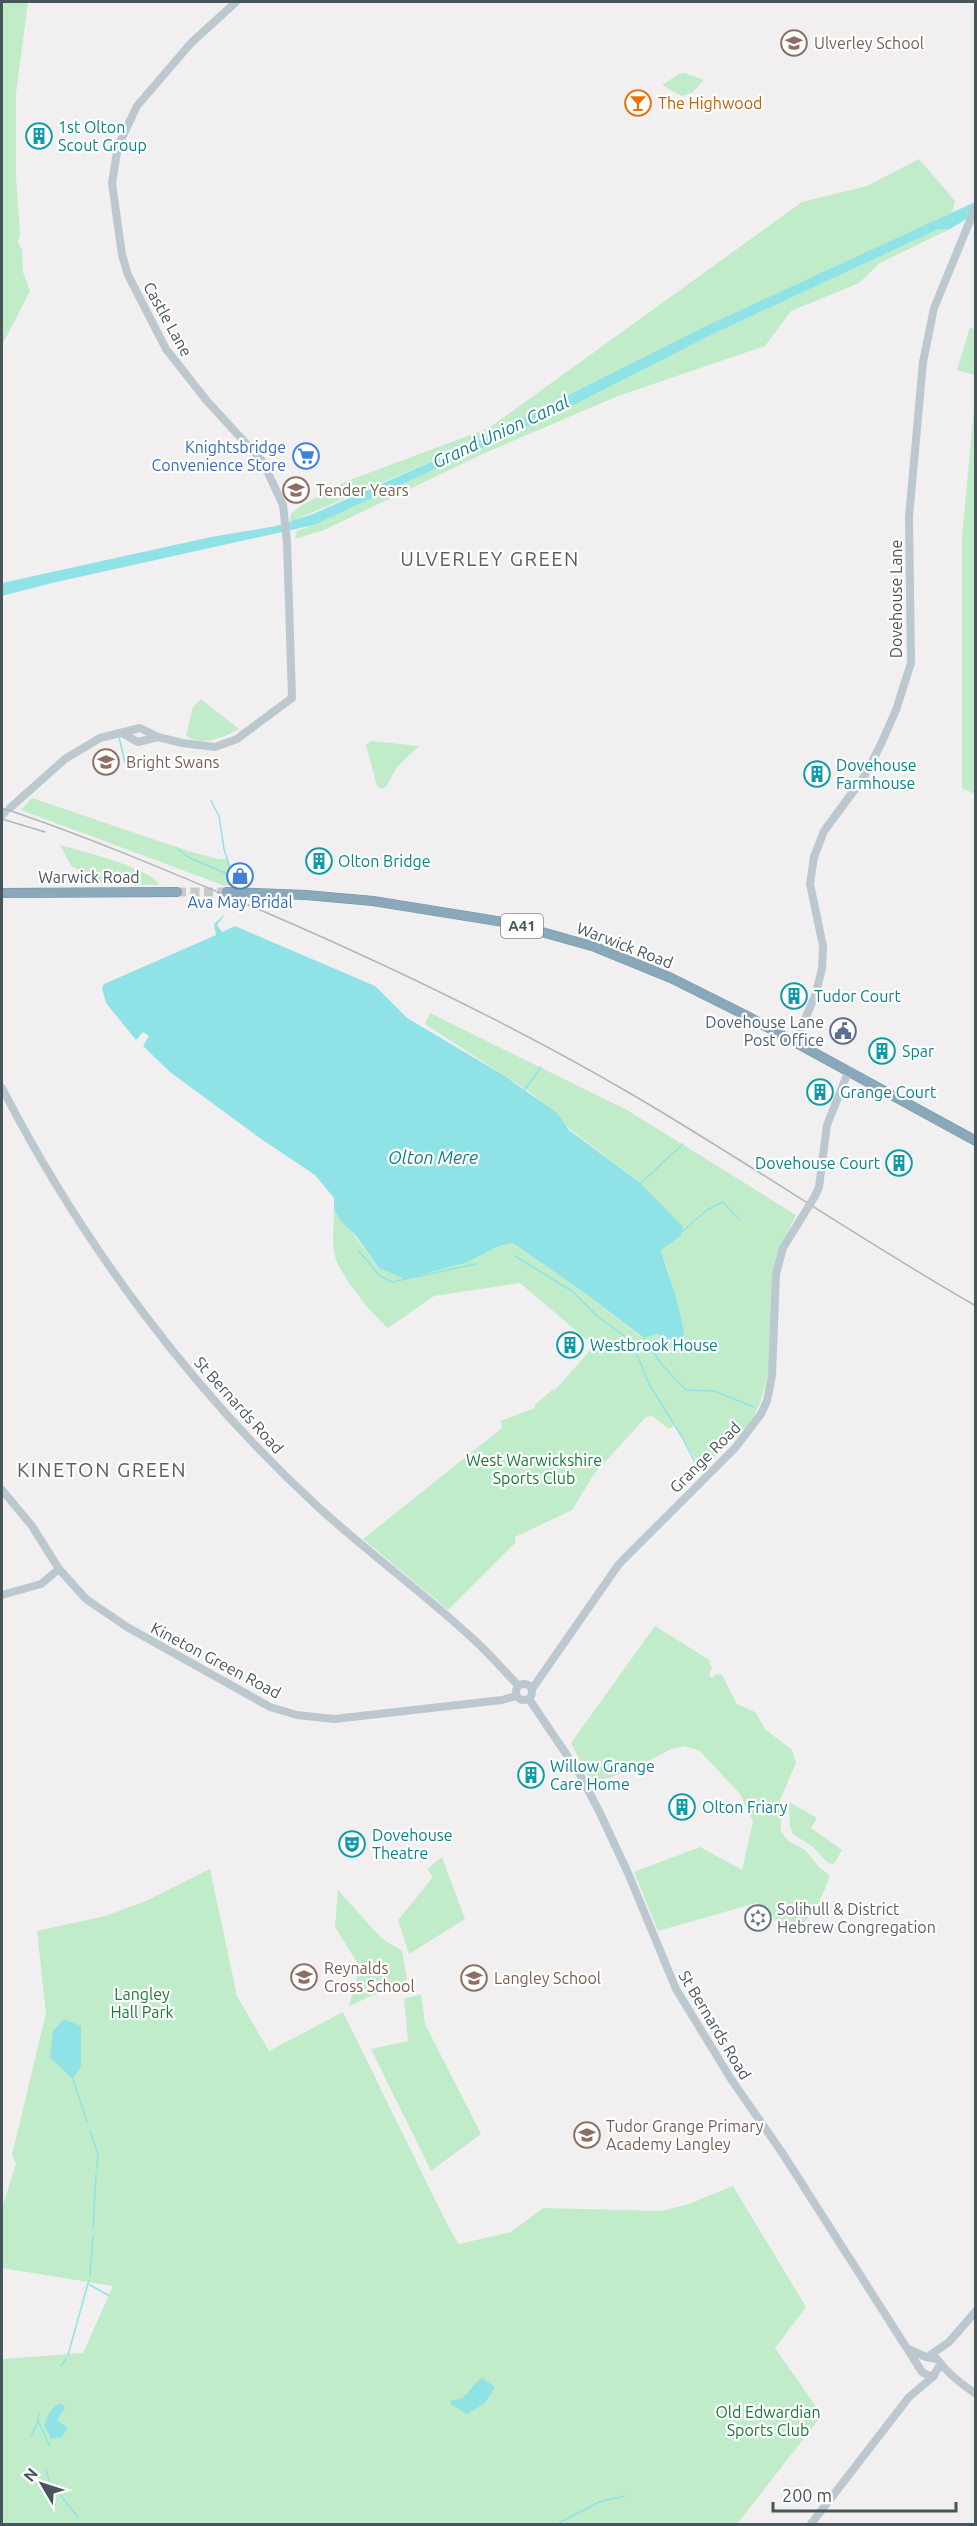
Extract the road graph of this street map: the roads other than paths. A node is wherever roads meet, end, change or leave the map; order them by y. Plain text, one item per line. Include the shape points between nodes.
1 (236, 2) edge
2 (975, 206) edge
3 (138, 732) junction
4 (158, 737) junction
5 (6, 812) edge
6 (177, 892) tunnel mouth
7 (227, 892) tunnel mouth
8 (2, 893) edge
9 (795, 1042) junction
10 (849, 1070) junction
11 (2, 1088) edge
12 (975, 1141) edge
13 (2, 1490) edge
14 (59, 1569) junction
15 (2, 1595) edge
16 (519, 1686) junction
17 (532, 1689) junction
18 (516, 1696) junction
19 (529, 1699) junction
20 (975, 2311) edge
21 (949, 2342) junction
22 (907, 2349) junction
23 (927, 2357) junction
24 (920, 2369) junction
25 (938, 2369) junction
26 (975, 2394) edge
27 (909, 2397) junction
28 (811, 2524) edge

1 - 4 street, Castle Lane via 191,43 137,106 118,146 112,183 126,268 166,349 263,462 279,494 285,514 292,698 237,739 222,745 199,746
2 - 9 street, Dovehouse Lane via 934,308 922,362 909,517 911,663 881,744 864,777 824,831 814,857 810,884 823,946 822,969
3 - 4 street
3 - 4 street via 138,742
3 - 5 street via 100,738 77,750
6 - 8 highway, Warwick Road
7 - 9 highway, Warwick Road / A41 via 373,901 552,933 671,978
9 - 10 highway, Warwick Road / A41
10 - 12 highway, Warwick Road / A41
10 - 17 street, Grange Road, bridge via 830,1116 815,1196 783,1248 776,1274 771,1376 761,1414 735,1448 619,1564
11 - 16 street, St Bernards Road via 78,1217 144,1311 208,1392 317,1507 466,1632
13 - 14 street, Kineton Green Road via 32,1526
14 - 15 street via 41,1584
14 - 18 street, Kineton Green Road via 86,1599 127,1627 253,1698 297,1715 321,1719 362,1717
16 - 17 street via 527,1684
16 - 18 street
17 - 19 street
18 - 19 street
19 - 22 street, St Bernards Road via 579,1773 599,1811 676,1989
20 - 21 street
21 - 23 street
21 - 25 street
22 - 23 street
22 - 24 street, St Bernards Road
23 - 24 street
23 - 25 street
24 - 25 street via 928,2376
24 - 27 street
25 - 26 street
25 - 27 street
27 - 28 street

